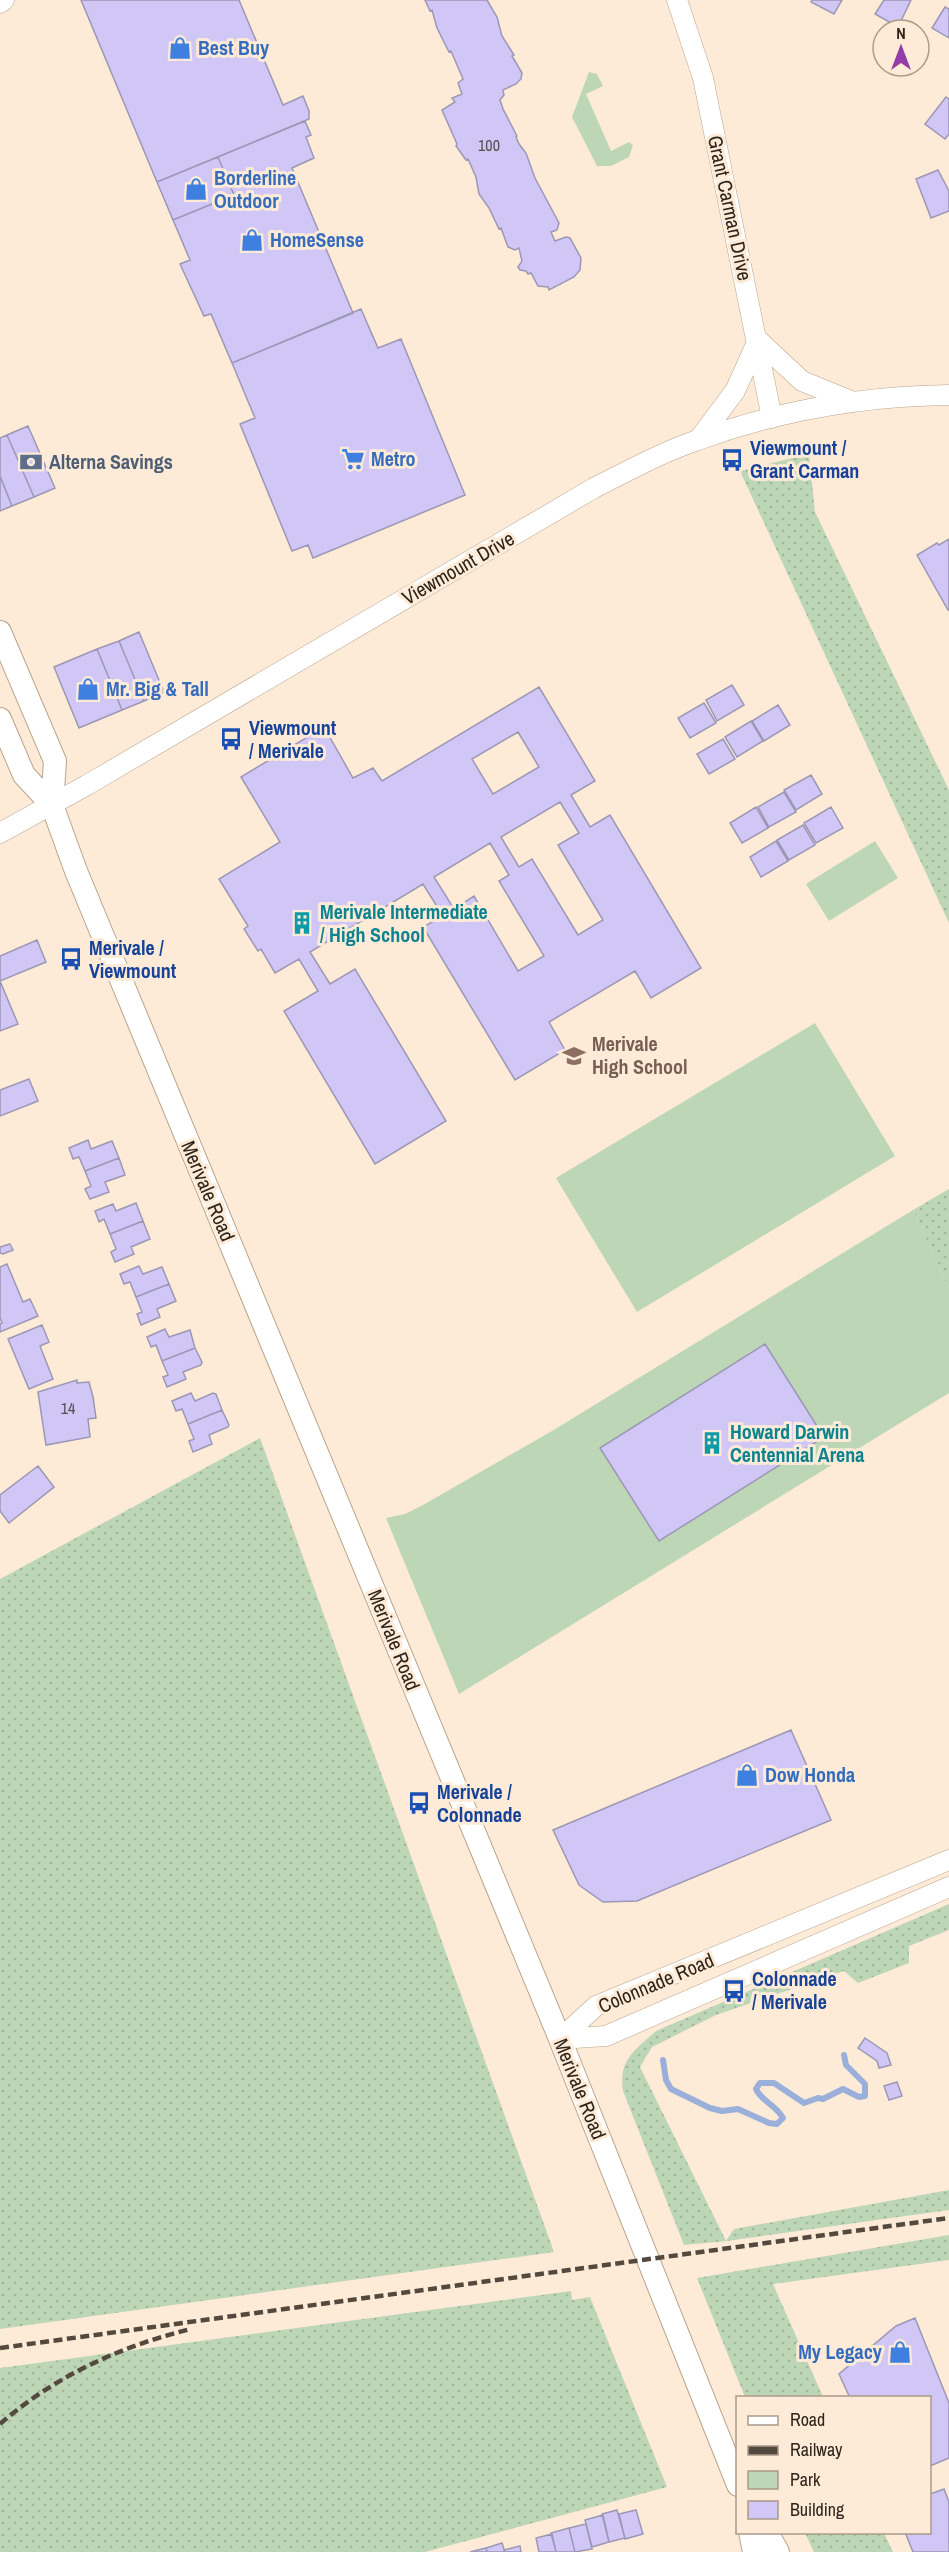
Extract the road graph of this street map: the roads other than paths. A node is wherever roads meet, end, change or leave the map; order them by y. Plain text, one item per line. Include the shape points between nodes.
1 (4, 0) edge
2 (678, 0) edge
3 (0, 3) edge
4 (758, 340) junction
5 (949, 395) edge
6 (851, 401) junction
7 (772, 418) junction
8 (699, 439) junction
9 (0, 632) edge
10 (0, 719) edge
11 (52, 805) junction
12 (0, 833) edge
13 (949, 1860) edge
14 (949, 1887) edge
15 (560, 2038) junction
16 (736, 2478) edge
17 (750, 2534) edge
18 (768, 2534) edge
19 (754, 2552) edge
20 (778, 2552) edge

1 - 3 street
2 - 4 street, Grant Carman Drive via 703,78
4 - 6 street via 802,381
4 - 7 street, Grant Carman Drive
4 - 8 street via 735,391
5 - 6 street, Viewmount Drive
6 - 7 street, Viewmount Drive
7 - 8 street, Viewmount Drive
8 - 11 street, Viewmount Drive via 594,488
9 - 11 main road, Merivale Road via 55,761
10 - 11 main road, Merivale Road via 24,775
11 - 12 street, Viewmount Drive
11 - 15 main road, Merivale Road
13 - 15 street, Colonnade Road via 596,2006
14 - 15 street, Colonnade Road via 606,2036
15 - 16 main road, Merivale Road
17 - 19 main road
18 - 20 main road

